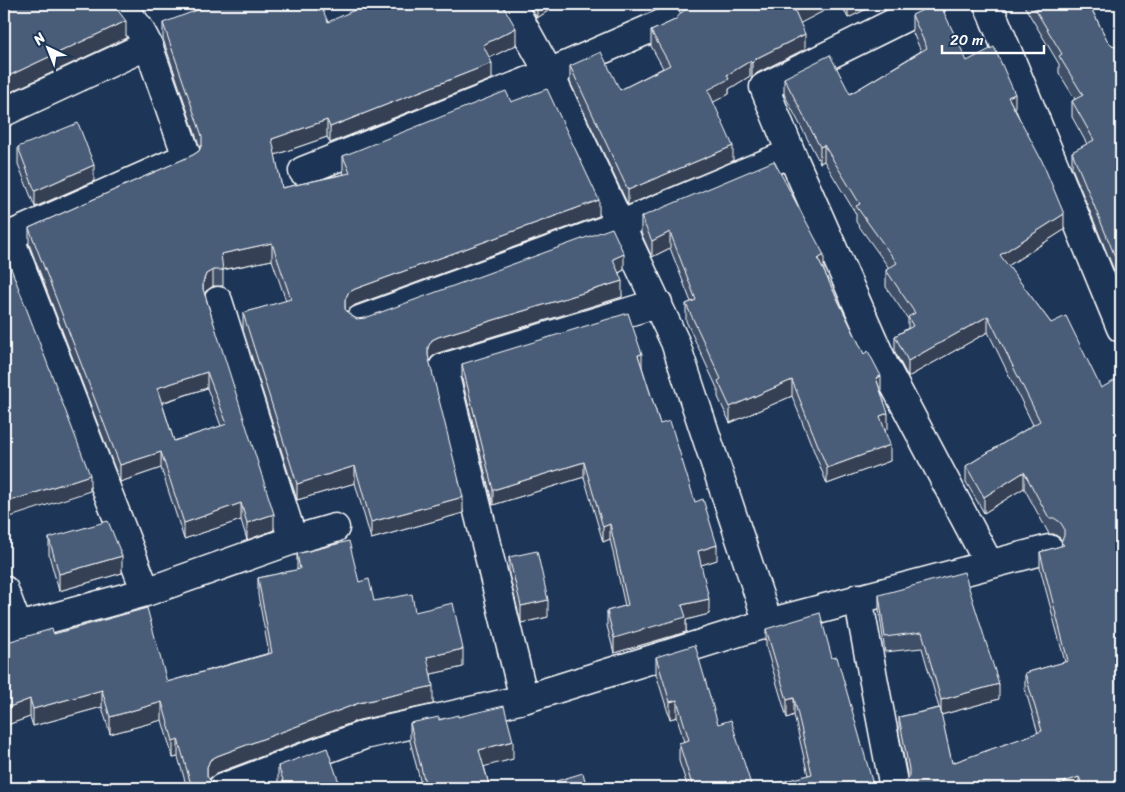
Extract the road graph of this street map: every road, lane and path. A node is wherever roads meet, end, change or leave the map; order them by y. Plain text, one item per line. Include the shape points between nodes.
1 (120, 4) edge
2 (511, 4) edge
3 (932, 4) edge
4 (988, 4) edge
5 (1099, 4) edge
6 (668, 20) dead end
7 (148, 45) junction
8 (1121, 49) edge
9 (549, 73) junction
10 (4, 112) edge
11 (791, 153) junction
12 (303, 171) dead end
13 (620, 225) junction
14 (218, 301) dead end
15 (658, 303) junction
16 (360, 320) edge
17 (1121, 328) edge
18 (335, 528) dead end
19 (294, 540) junction
20 (1048, 549) edge
21 (989, 564) junction
22 (4, 590) edge
23 (146, 592) junction
24 (858, 598) junction
25 (768, 623) junction
26 (11, 629) edge
27 (524, 699) junction
28 (222, 788) edge
29 (894, 788) edge

1 - 7 street
2 - 9 street
3 - 11 street via 764,87
4 - 17 street
5 - 8 street
6 - 9 street
7 - 10 street
7 - 23 street via 187,156 9,236
9 - 12 street
9 - 13 street
11 - 13 street
11 - 21 street via 884,365
13 - 15 street
13 - 16 street
14 - 19 street
15 - 25 street via 675,342
15 - 27 street via 443,368
18 - 19 street
19 - 23 street
20 - 21 street
21 - 24 street
22 - 26 street
23 - 26 street
24 - 25 street
24 - 29 street
25 - 27 street
27 - 28 street via 364,736

